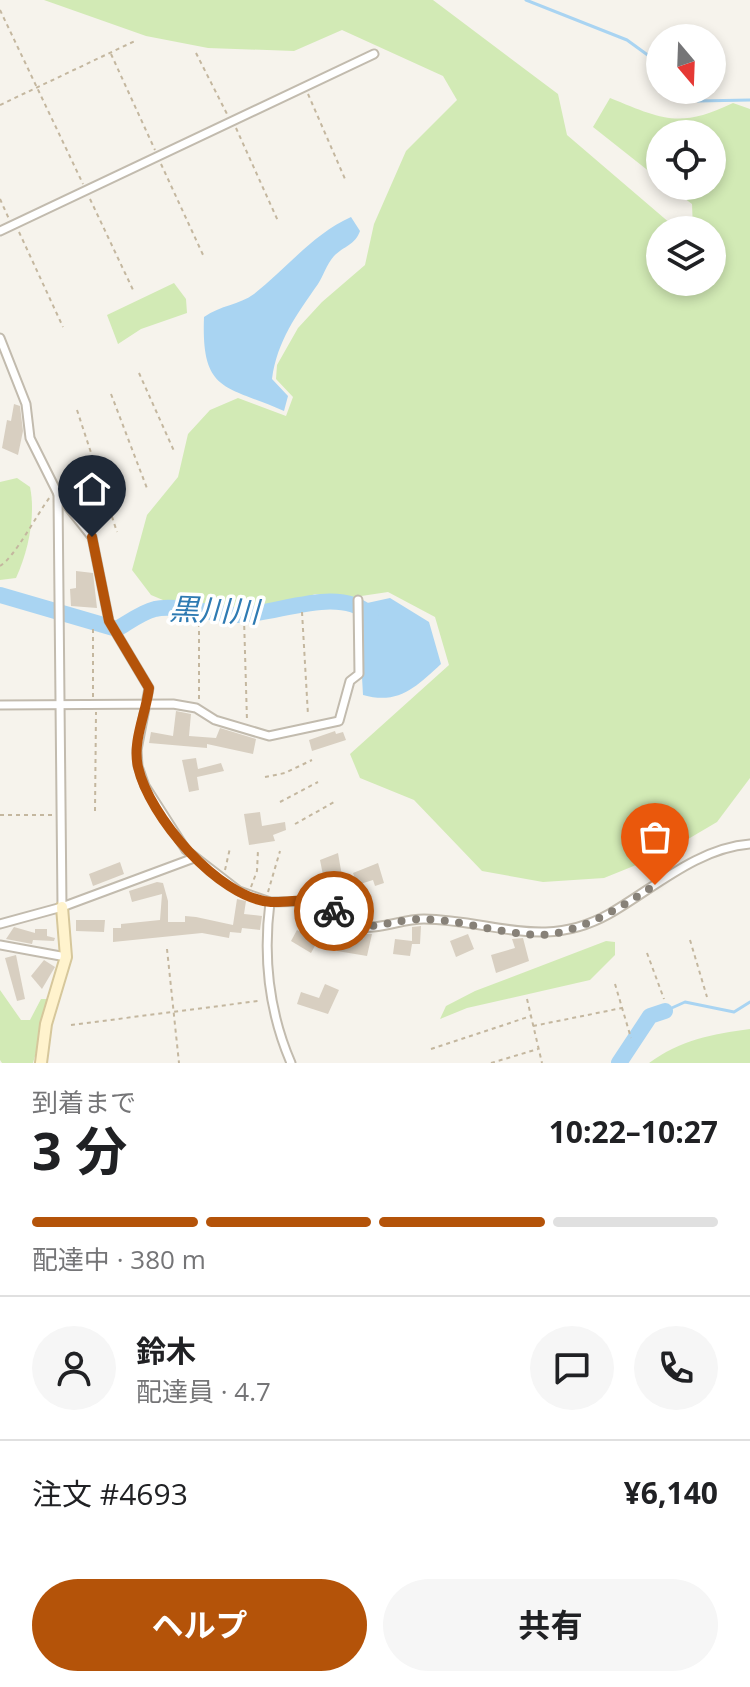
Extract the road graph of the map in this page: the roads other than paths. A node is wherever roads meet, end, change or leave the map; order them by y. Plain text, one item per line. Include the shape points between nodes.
1 (374, 54) dead end
2 (0, 231) edge
3 (0, 338) edge
4 (57, 492) junction
5 (358, 600) dead end
6 (0, 705) edge
7 (60, 705) junction
8 (146, 705) junction
9 (750, 844) edge
10 (194, 858) junction
11 (269, 900) junction
12 (62, 907) junction
13 (0, 924) edge
14 (0, 945) edge
15 (66, 957) junction
16 (41, 1063) edge
17 (291, 1063) edge

1 - 2 street
3 - 4 street via 26,404 30,438
4 - 7 street
4 - 8 street via 92,537 109,621 149,688
5 - 8 street via 359,674 350,681 339,721 269,736 215,720 196,708
6 - 7 street
7 - 8 street
7 - 12 street
8 - 10 street via 138,766 145,786
9 - 11 street via 720,851 671,874 610,914 543,935 445,920 411,919 366,928 320,901
10 - 11 street via 227,885
10 - 12 street
11 - 17 street via 269,979
12 - 13 street
12 - 15 street
14 - 15 street
15 - 16 street via 46,1024

